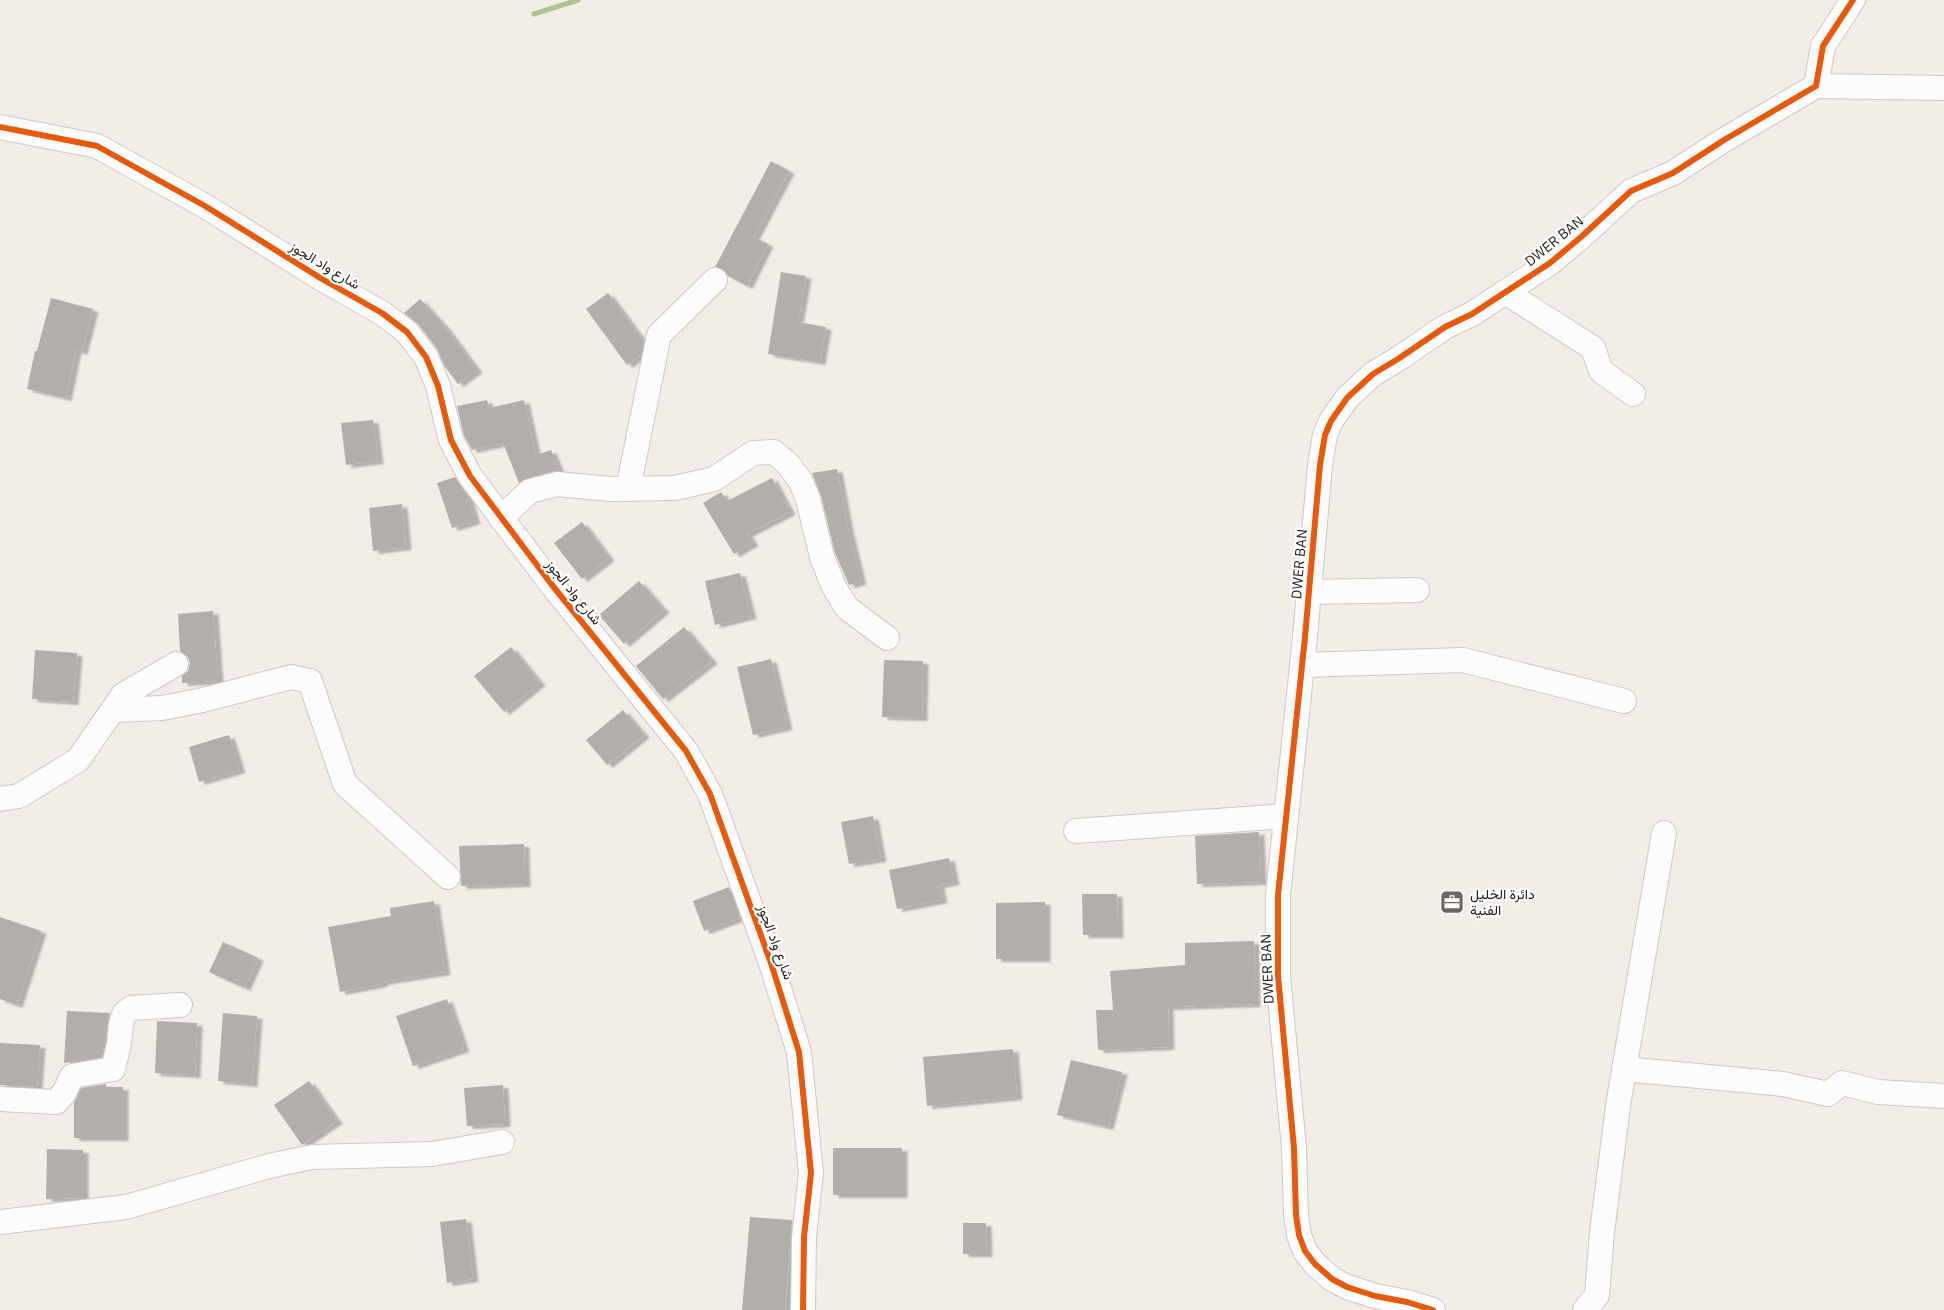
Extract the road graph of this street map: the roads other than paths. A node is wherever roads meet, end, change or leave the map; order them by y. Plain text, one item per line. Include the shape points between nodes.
1 (1853, 0) edge
2 (1816, 86) junction
3 (1944, 88) edge
4 (0, 127) edge
5 (715, 280) dead end
6 (1505, 292) junction
7 (1633, 394) dead end
8 (628, 489) junction
9 (500, 518) junction
10 (1417, 590) dead end
11 (1309, 592) junction
12 (887, 638) dead end
13 (176, 664) dead end
14 (1302, 665) junction
15 (1624, 700) dead end
16 (112, 710) junction
17 (0, 799) edge
18 (1286, 816) junction
19 (1076, 831) dead end
20 (1664, 833) dead end
21 (448, 877) dead end
22 (180, 1005) dead end
23 (1624, 1070) junction
24 (1944, 1096) edge
25 (0, 1099) edge
26 (502, 1142) dead end
27 (0, 1222) edge
28 (803, 1310) edge
29 (1433, 1310) edge
30 (1585, 1310) edge

1 - 2 street via 1823,46
2 - 3 street
2 - 6 street, DWER BAN via 1673,173 1631,191 1563,253
4 - 9 street, شارع واد الجوز via 97,146 205,206 395,322 426,357 460,459
5 - 8 street via 659,335
6 - 7 street via 1593,348 1601,371
6 - 11 street, DWER BAN via 1373,374 1340,407 1323,444
8 - 9 street via 557,484 530,491
8 - 12 street via 695,485 714,479 753,453 774,452 800,480 833,585 847,608
9 - 28 street, شارع واد الجوز via 686,750 710,794 771,963 799,1052 811,1173 804,1237
10 - 11 street
11 - 14 street, DWER BAN
13 - 16 street via 123,695
14 - 15 street via 1463,660
14 - 18 street, DWER BAN
16 - 17 street via 78,760 26,793
16 - 21 street via 136,710 203,700 291,677 310,682 345,784
18 - 19 street
18 - 29 street, DWER BAN via 1278,895 1278,962 1294,1148 1294,1203 1299,1235 1315,1264 1341,1284
20 - 23 street
22 - 25 street via 131,1008 124,1014 121,1024 113,1069 72,1076 56,1102
23 - 24 street via 1783,1084 1828,1094 1842,1083 1878,1092
23 - 30 street via 1597,1295
26 - 27 street via 432,1154 312,1156 126,1207

